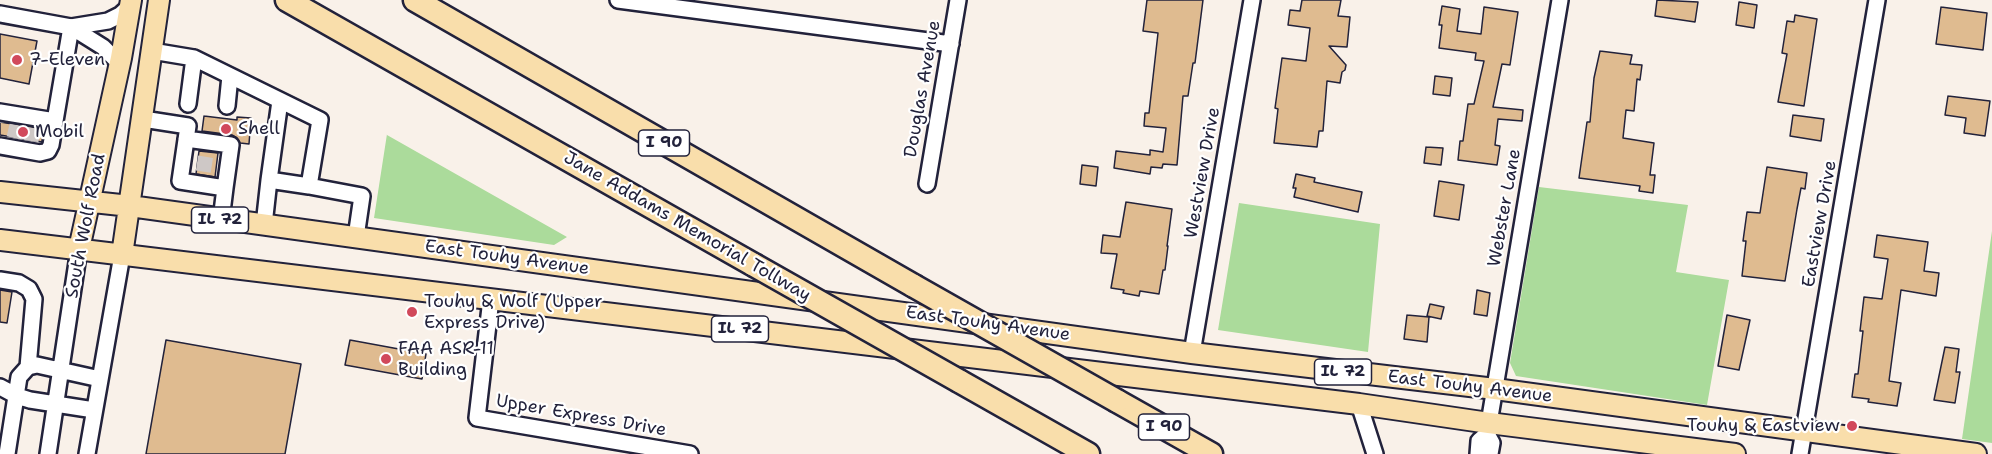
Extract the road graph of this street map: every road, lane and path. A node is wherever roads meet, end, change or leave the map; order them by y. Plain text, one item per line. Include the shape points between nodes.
1 (159, 0) edge
2 (287, 0) edge
3 (414, 0) edge
4 (618, 0) edge
5 (958, 0) edge
6 (1252, 0) edge
7 (1560, 0) edge
8 (1877, 0) edge
9 (131, 3) edge
10 (689, 5) edge
11 (0, 14) edge
12 (71, 27) junction
13 (951, 44) junction
14 (152, 51) junction
15 (194, 58) junction
16 (120, 64) junction
17 (230, 76) junction
18 (280, 100) junction
19 (188, 104) dead end
20 (227, 106) dead end
21 (1, 115) edge
22 (143, 119) junction
23 (55, 121) junction
24 (12, 134) edge
25 (32, 134) junction
26 (186, 139) junction
27 (269, 180) junction
28 (927, 184) dead end
29 (309, 186) junction
30 (225, 188) junction
31 (0, 192) edge
32 (90, 202) junction
33 (130, 206) junction
34 (221, 220) junction
35 (264, 225) junction
36 (356, 237) junction
37 (0, 240) edge
38 (79, 249) junction
39 (122, 255) junction
40 (0, 280) edge
41 (491, 299) junction
42 (1192, 352) junction
43 (28, 367) junction
44 (61, 371) junction
45 (100, 379) junction
46 (0, 387) edge
47 (1495, 388) junction
48 (17, 396) junction
49 (56, 404) junction
50 (1359, 404) junction
51 (94, 410) junction
52 (1488, 428) junction
53 (1804, 430) junction
54 (1709, 452) edge
55 (7, 454) edge
56 (48, 454) edge
57 (87, 454) edge
58 (690, 454) edge
59 (1088, 454) edge
60 (1211, 454) edge
61 (1375, 454) edge
62 (1478, 454) edge
63 (1490, 454) edge
64 (1735, 454) edge
65 (1800, 454) edge
66 (1976, 454) edge

1 - 14 main road, South Wolf Road
2 - 59 highway, Jane Addams Memorial Tollway, bridge
3 - 60 highway, I 90, bridge
4 - 10 street
5 - 13 street, Douglas Avenue
6 - 42 street, Westview Drive
7 - 47 street, Webster Lane
8 - 53 street, Eastview Drive
9 - 12 street via 108,21
9 - 16 main road, South Wolf Road
10 - 13 street
11 - 12 street
12 - 16 street via 103,47
12 - 23 street
13 - 28 street, Douglas Avenue
14 - 15 street
14 - 22 main road, South Wolf Road
15 - 17 street
15 - 19 street
16 - 32 main road, South Wolf Road
17 - 18 street
17 - 20 street
18 - 27 street
18 - 29 street via 320,120
21 - 24 street
22 - 26 street via 188,126
22 - 33 main road, South Wolf Road
23 - 25 street
23 - 25 street via 48,151 40,153
24 - 25 street
24 - 25 street
26 - 30 street via 190,162 180,181
26 - 30 street via 231,145 222,167
27 - 29 street
27 - 35 street
29 - 36 street via 362,196
30 - 34 street
31 - 32 main road, East Touhy Avenue
32 - 33 main road, East Touhy Avenue
32 - 38 main road, South Wolf Road
33 - 34 main road, East Touhy Avenue / IL 72
33 - 39 main road, South Wolf Road
34 - 35 main road, East Touhy Avenue / IL 72
35 - 36 main road, East Touhy Avenue / IL 72
36 - 42 main road, East Touhy Avenue / IL 72
37 - 38 main road, East Touhy Avenue / IL 72
38 - 39 main road, East Touhy Avenue / IL 72
38 - 44 street, South Wolf Road
39 - 41 main road, East Touhy Avenue / IL 72
39 - 45 street, South Wolf Road
40 - 43 street via 19,283 29,289 34,299
41 - 50 main road, East Touhy Avenue / IL 72
41 - 58 street, Upper Express Drive via 477,418
42 - 47 main road, East Touhy Avenue / IL 72
43 - 44 street via 37,365
43 - 48 street via 19,377
44 - 45 street
44 - 49 street, South Wolf Road
45 - 51 street, South Wolf Road
46 - 48 street
47 - 52 street, Webster Lane
47 - 53 main road, East Touhy Avenue / IL 72
48 - 49 street
48 - 55 street
49 - 51 street
49 - 56 street, South Wolf Road
50 - 52 main road, East Touhy Avenue / IL 72
50 - 61 street
51 - 57 street, South Wolf Road
52 - 54 main road, East Touhy Avenue / IL 72
52 - 62 street via 1479,441
52 - 63 street
53 - 65 street, Eastview Drive
53 - 66 main road, East Touhy Avenue / IL 72
54 - 64 main road, East Touhy Avenue / IL 72

